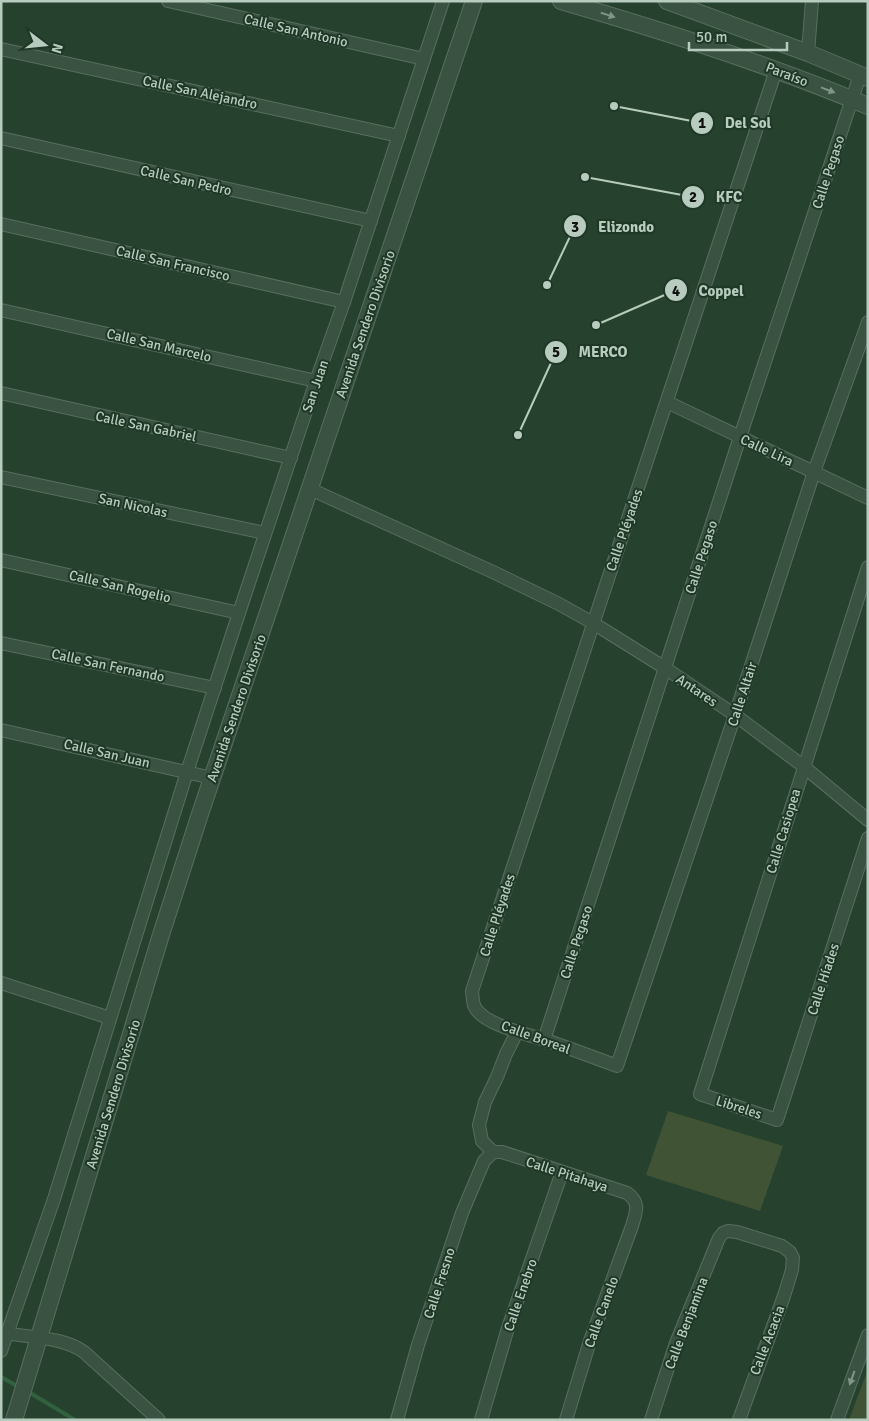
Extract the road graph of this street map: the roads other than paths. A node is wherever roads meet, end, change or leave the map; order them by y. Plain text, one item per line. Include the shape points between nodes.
1 (168, 1) edge
2 (443, 1) edge
3 (474, 1) edge
4 (561, 1) edge
5 (667, 1) edge
6 (812, 1) edge
7 (1, 49) edge
8 (808, 53) junction
9 (424, 59) junction
10 (776, 70) junction
11 (864, 77) edge
12 (852, 100) junction
13 (868, 106) edge
14 (399, 136) junction
15 (1, 138) edge
16 (371, 221) junction
17 (1, 224) edge
18 (344, 302) junction
19 (1, 310) edge
20 (868, 322) edge
21 (316, 381) junction
22 (1, 393) edge
23 (667, 402) junction
24 (740, 437) junction
25 (291, 458) junction
26 (814, 472) junction
27 (1, 477) edge
28 (310, 489) junction
29 (868, 498) edge
30 (265, 533) junction
31 (1, 560) edge
32 (868, 568) edge
33 (239, 613) junction
34 (593, 623) junction
35 (1, 643) edge
36 (664, 668) junction
37 (215, 688) junction
38 (735, 715) junction
39 (1, 730) edge
40 (804, 766) junction
41 (188, 772) junction
42 (212, 778) junction
43 (868, 820) edge
44 (868, 838) edge
45 (1, 983) edge
46 (472, 991) joint
47 (110, 1018) junction
48 (516, 1032) junction
49 (544, 1040) junction
50 (617, 1066) joint
51 (700, 1094) joint
52 (778, 1120) joint
53 (493, 1152) junction
54 (562, 1172) junction
55 (636, 1204) joint
56 (728, 1232) joint
57 (868, 1335) edge
58 (4, 1339) edge
59 (37, 1346) junction
60 (16, 1415) edge
61 (159, 1420) edge
62 (397, 1420) edge
63 (481, 1420) edge
64 (566, 1420) edge
65 (652, 1420) edge
66 (739, 1420) edge
67 (836, 1420) edge

1 - 9 street, Calle San Antonio
2 - 9 street, San Juan
3 - 28 street, Avenida Sendero Divisorio
4 -> 10 street, Paraíso
5 - 8 street, Paraíso
6 - 8 street
7 - 14 street, Calle San Alejandro
8 - 11 street, Paraíso
9 - 14 street, San Juan
10 -> 12 street, Paraíso
10 - 23 street, Calle Pléyades
11 - 12 street, Calle Pegaso
12 - 13 street, Paraíso
12 - 24 street, Calle Pegaso
14 - 16 street, San Juan
15 - 16 street, Calle San Pedro
16 - 18 street, San Juan
17 - 18 street, Calle San Francisco
18 - 21 street, San Juan
19 - 21 street, Calle San Marcelo
20 - 26 street, Calle Altair
21 - 25 street, San Juan
22 - 25 street, Calle San Gabriel
23 - 24 street, Calle Lira
23 - 34 street, Calle Pléyades
24 - 26 street, Calle Lira
24 - 36 street, Calle Pegaso
25 - 30 street, San Juan
26 - 29 street, Calle Lira
26 - 38 street, Calle Altair
27 - 30 street, San Nicolas
28 - 34 street, Antares via 493,572
28 - 42 street, Avenida Sendero Divisorio
30 - 33 street, San Juan
31 - 33 street, Calle San Rogelio
32 - 40 street, Calle Casiopea
33 - 37 street, San Juan
34 - 36 street, Antares
34 - 46 street, Calle Pléyades
35 - 37 street, Calle San Fernando
36 - 38 street, Antares
36 - 49 street, Calle Pegaso
37 - 41 street, San Juan
38 - 40 street, Antares
38 - 50 street, Calle Altair
39 - 41 street, Calle San Juan
40 - 43 street, Antares
40 - 51 street, Calle Casiopea
41 - 42 street, Calle San Juan
41 - 47 street, Avenida Sendero Divisorio
42 - 59 street, Avenida Sendero Divisorio
44 - 52 street, Calle Híades
45 - 47 street
46 - 48 street, Calle Boreal via 473,1003 483,1017
47 - 58 street, Avenida Sendero Divisorio via 54,1199
48 - 49 street, Calle Boreal
48 - 53 street via 478,1125 482,1141
49 - 50 street, Calle Boreal
51 - 52 street, Libreles
53 - 54 street, Calle Pitahaya via 502,1152
53 - 62 street, Calle Fresno via 484,1161 462,1213
54 - 55 street, Calle Pitahaya via 626,1193
54 - 63 street, Calle Enebro via 508,1328
55 - 64 street, Calle Canelo via 636,1214 590,1341
56 - 65 street, Calle Benjamina via 719,1238 676,1343
56 - 66 street, Calle Acacia via 782,1246 793,1258 784,1296
57 -> 67 street
58 - 59 street
59 - 60 street, Avenida Sendero Divisorio
59 - 61 street via 63,1342 78,1347

